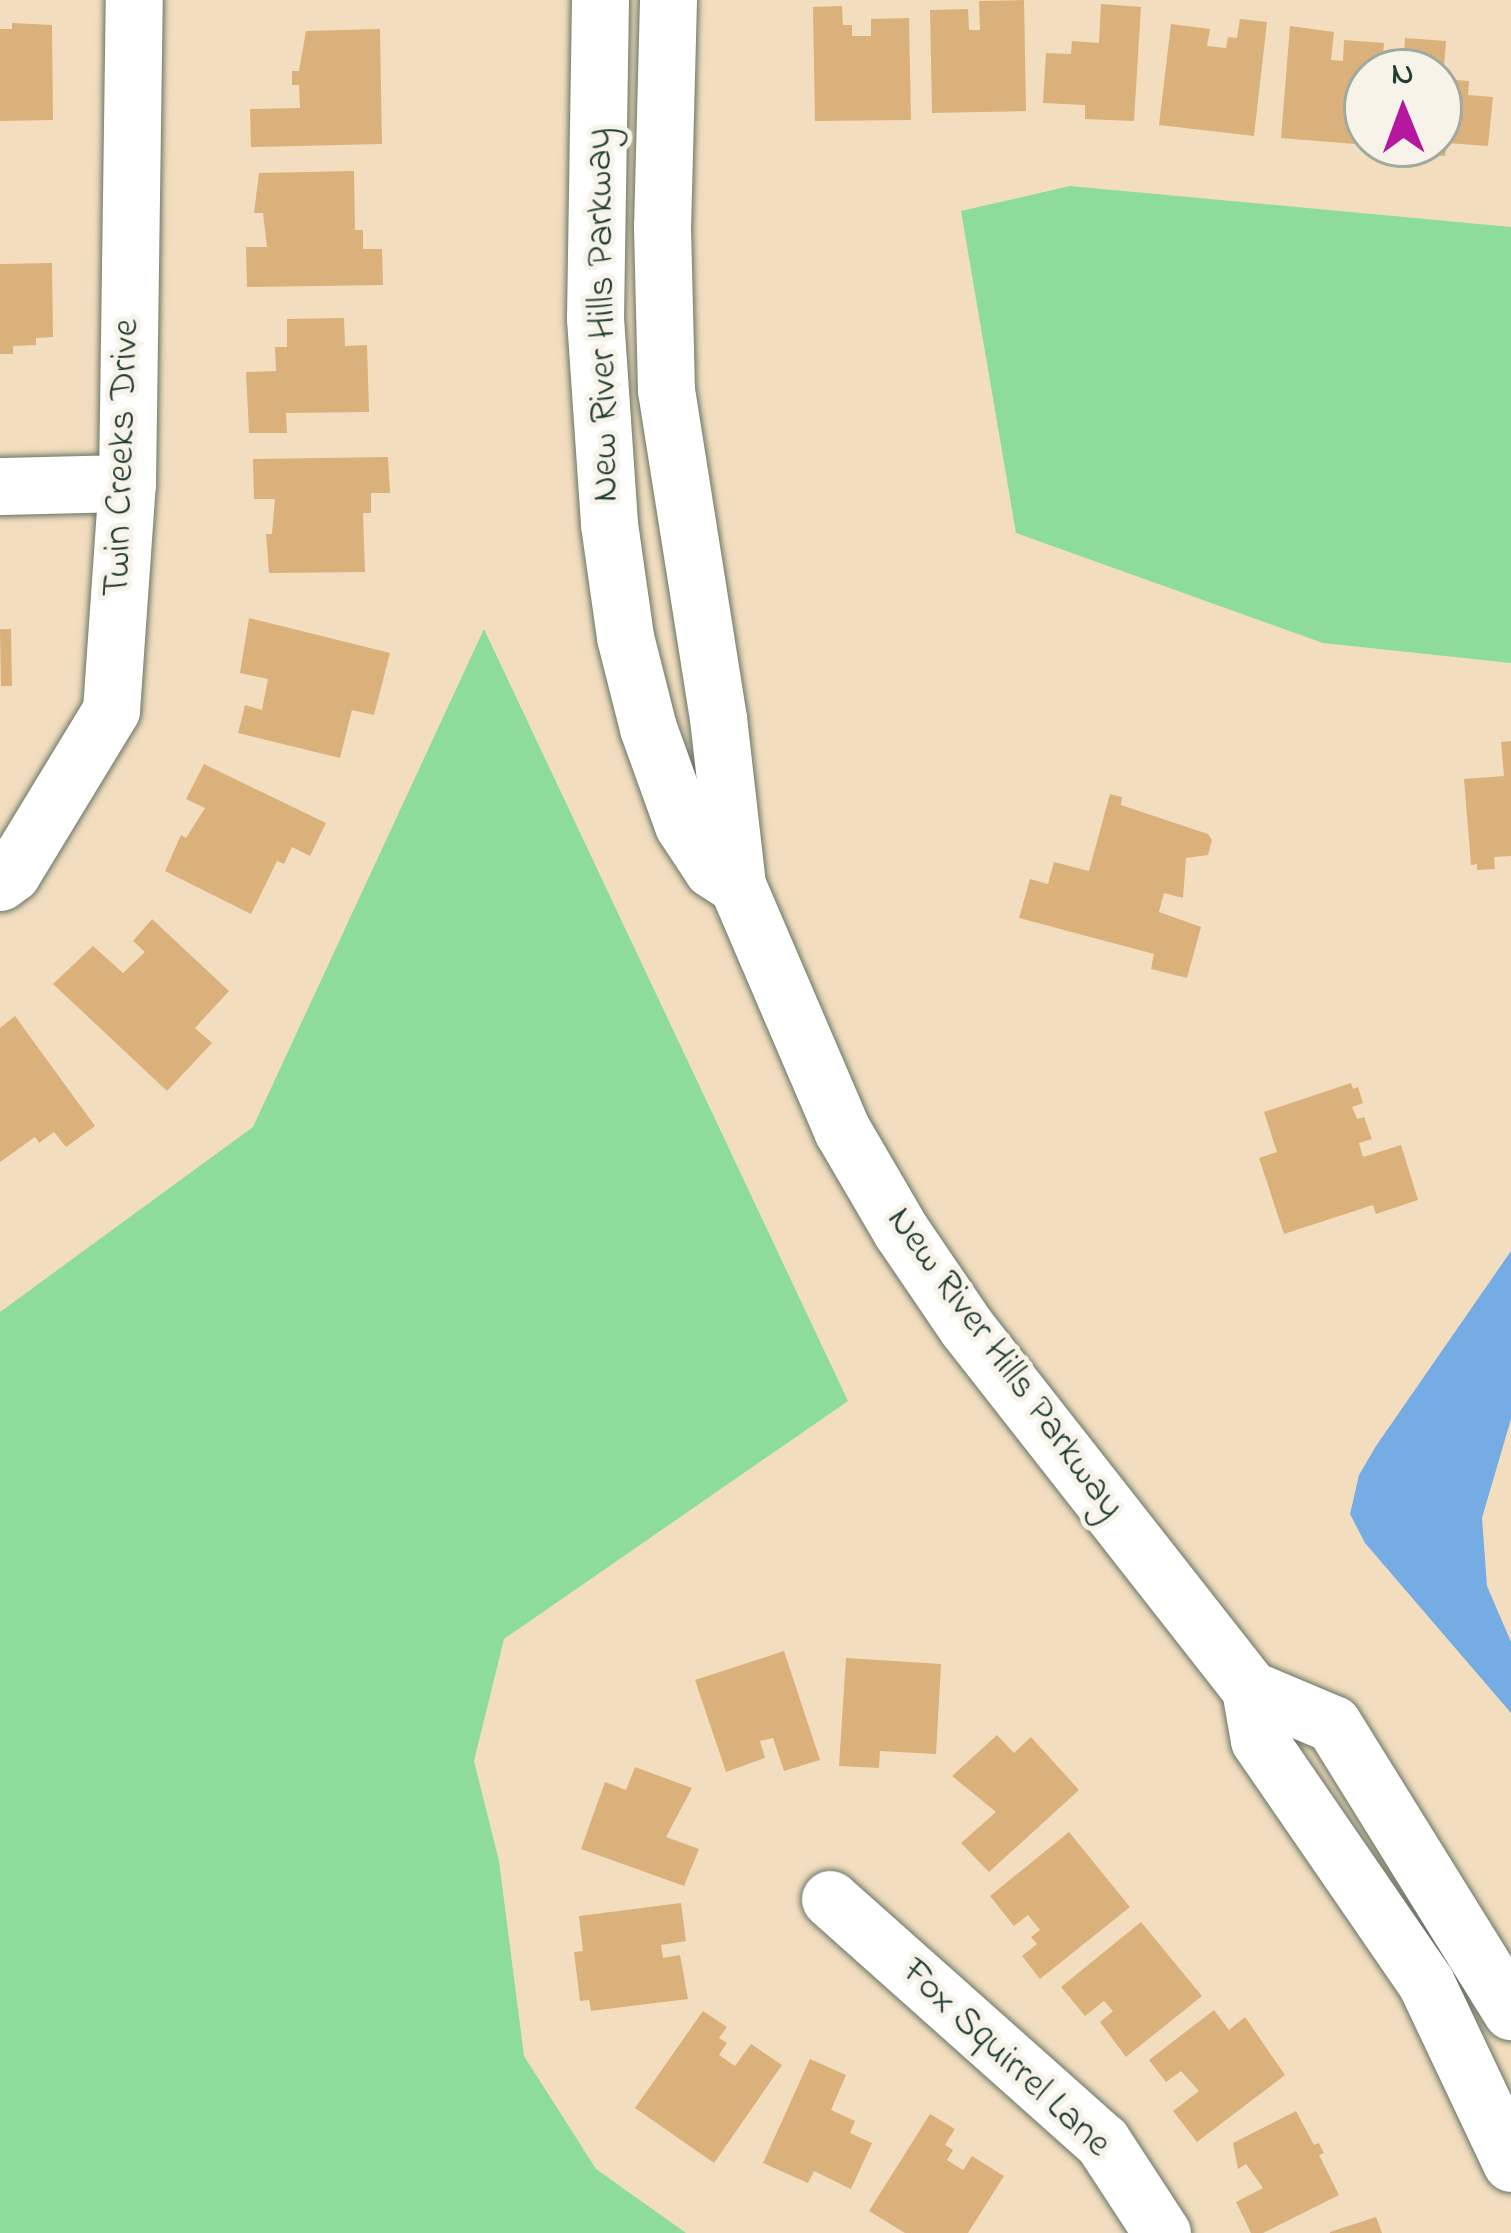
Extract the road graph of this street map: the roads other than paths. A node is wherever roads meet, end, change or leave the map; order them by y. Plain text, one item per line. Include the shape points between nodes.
1 (134, 0) edge
2 (600, 0) edge
3 (668, 0) edge
4 (127, 484) junction
5 (0, 486) edge
6 (0, 881) edge
7 (737, 885) junction
8 (1250, 1689) junction
9 (830, 1899) dead end
10 (1511, 2011) edge
11 (1511, 2162) edge
12 (1162, 2233) edge

1 - 4 street, Twin Creeks Drive
2 - 7 street, New River Hills Parkway via 595,318 625,638 683,825 712,868
3 - 7 street, New River Hills Parkway via 666,390
4 - 5 street
4 - 6 street, Twin Creeks Drive via 111,710
7 - 8 street, New River Hills Parkway via 842,1130 901,1231 967,1328
8 - 10 street, New River Hills Parkway via 1333,1724
8 - 11 street, New River Hills Parkway via 1259,1740 1426,1983
9 - 12 street, Fox Squirrel Lane via 1102,2141

